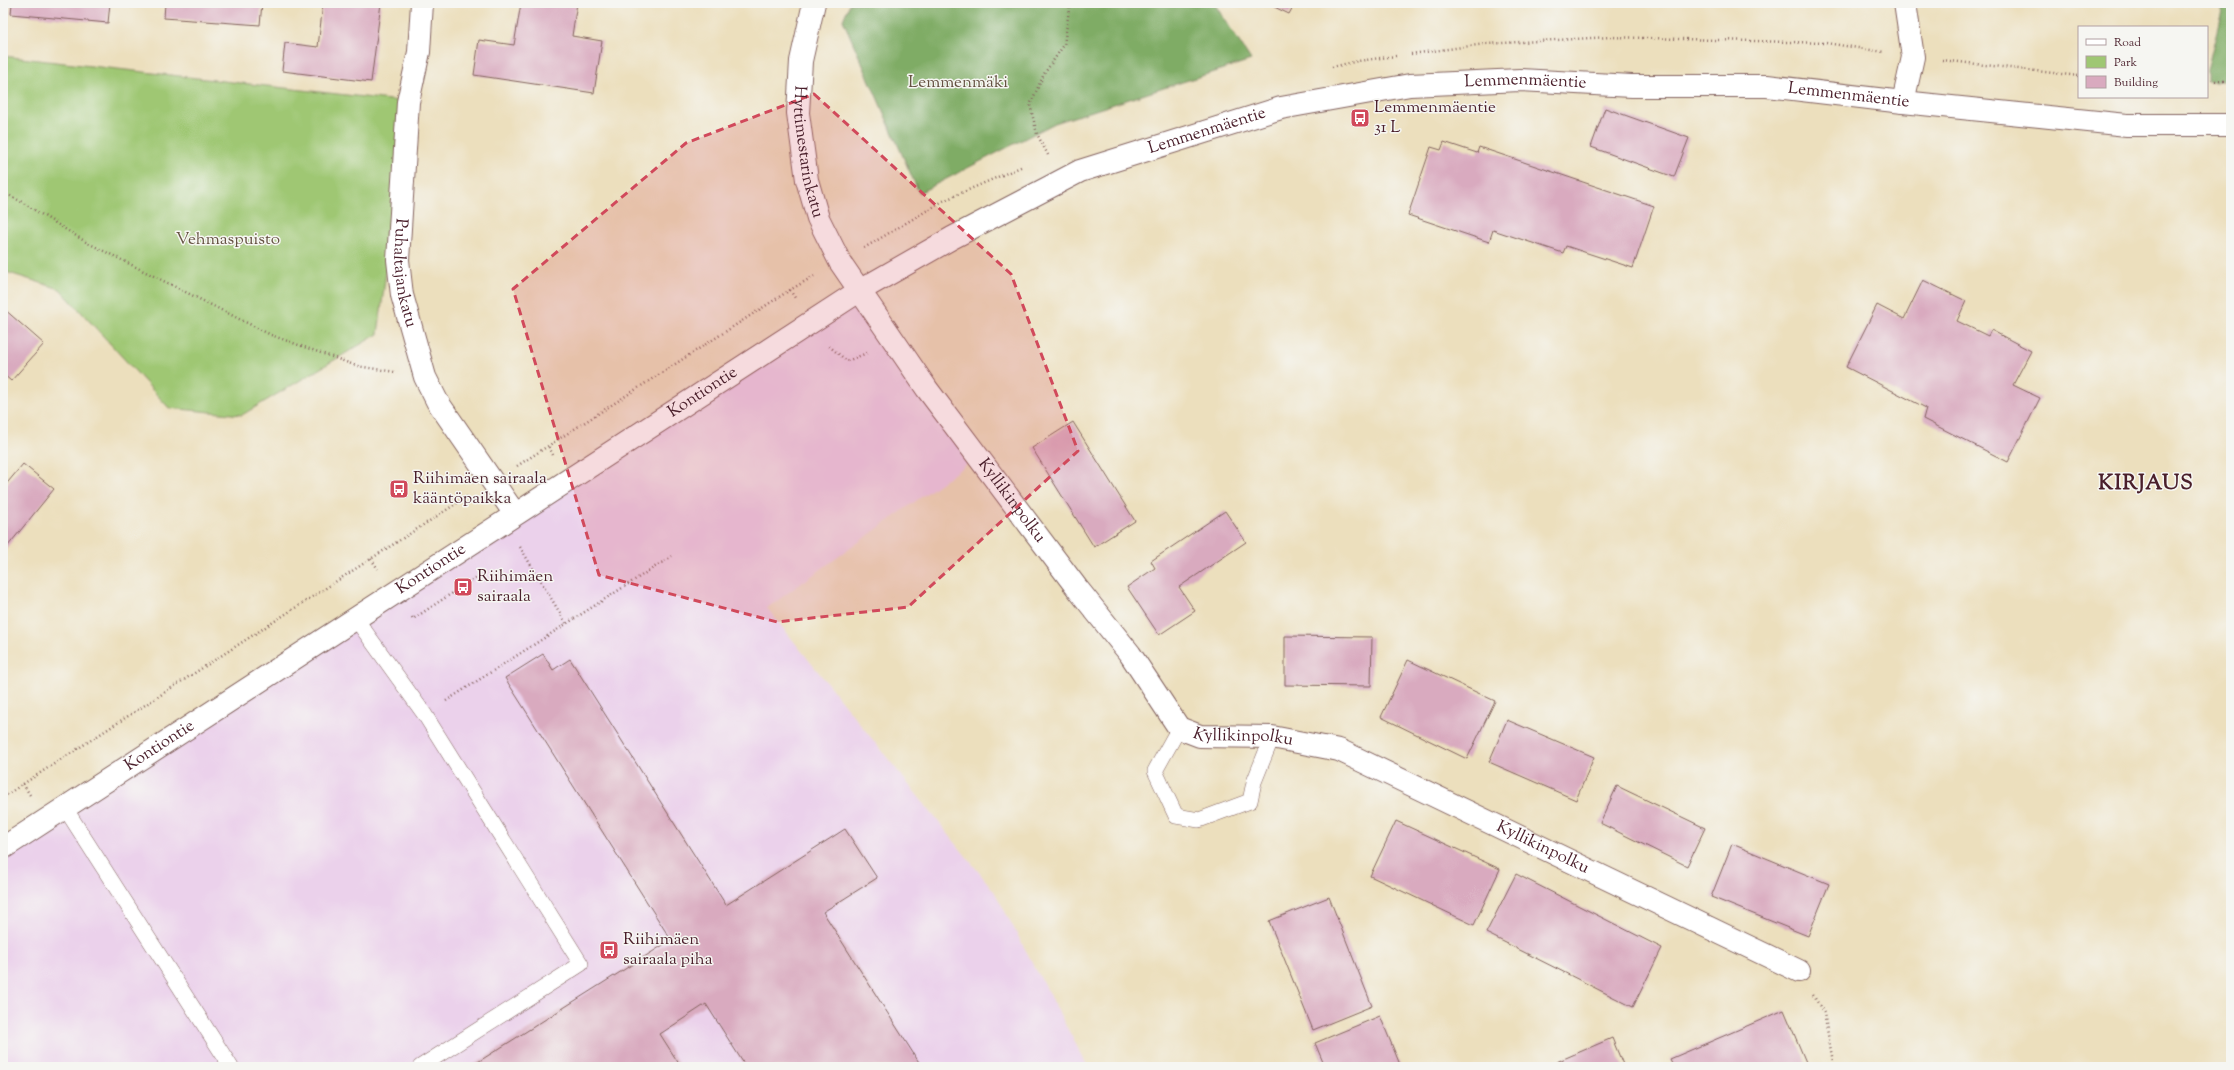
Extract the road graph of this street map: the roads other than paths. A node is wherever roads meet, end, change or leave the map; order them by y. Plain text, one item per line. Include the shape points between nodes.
1 (422, 3) edge
2 (814, 3) edge
3 (1905, 3) edge
4 (1904, 102) junction
5 (2231, 125) edge
6 (859, 291) junction
7 (515, 514) junction
8 (356, 619) junction
9 (1179, 728) junction
10 (1272, 737) junction
11 (65, 808) junction
12 (3, 848) edge
13 (1799, 971) road end
14 (231, 1067) edge
15 (420, 1067) edge

1 - 7 street, Puhaltajankatu via 419,52 408,102 398,260 402,296 425,377 437,401
2 - 6 street, Hyttimestarinkatu via 801,61 798,113 807,180 818,218 840,262
3 - 4 street via 1913,57
4 - 5 street, Lemmenmäentie via 2127,125
4 - 6 street, Lemmenmäentie via 1767,86 1632,86 1520,80 1410,85 1281,108 1080,171 952,238
6 - 7 street, Kontiontie
6 - 9 street, Kyllikinpolku via 973,450 1130,654
7 - 8 street, Kontiontie
8 - 11 street, Kontiontie
8 - 15 lane via 425,715 581,964
9 - 10 street, Kyllikinpolku via 1200,736
9 - 10 lane via 1155,771 1176,816 1199,820 1250,801 1254,782
10 - 13 street, Kyllikinpolku via 1339,750
11 - 12 street, Kontiontie
11 - 14 lane

